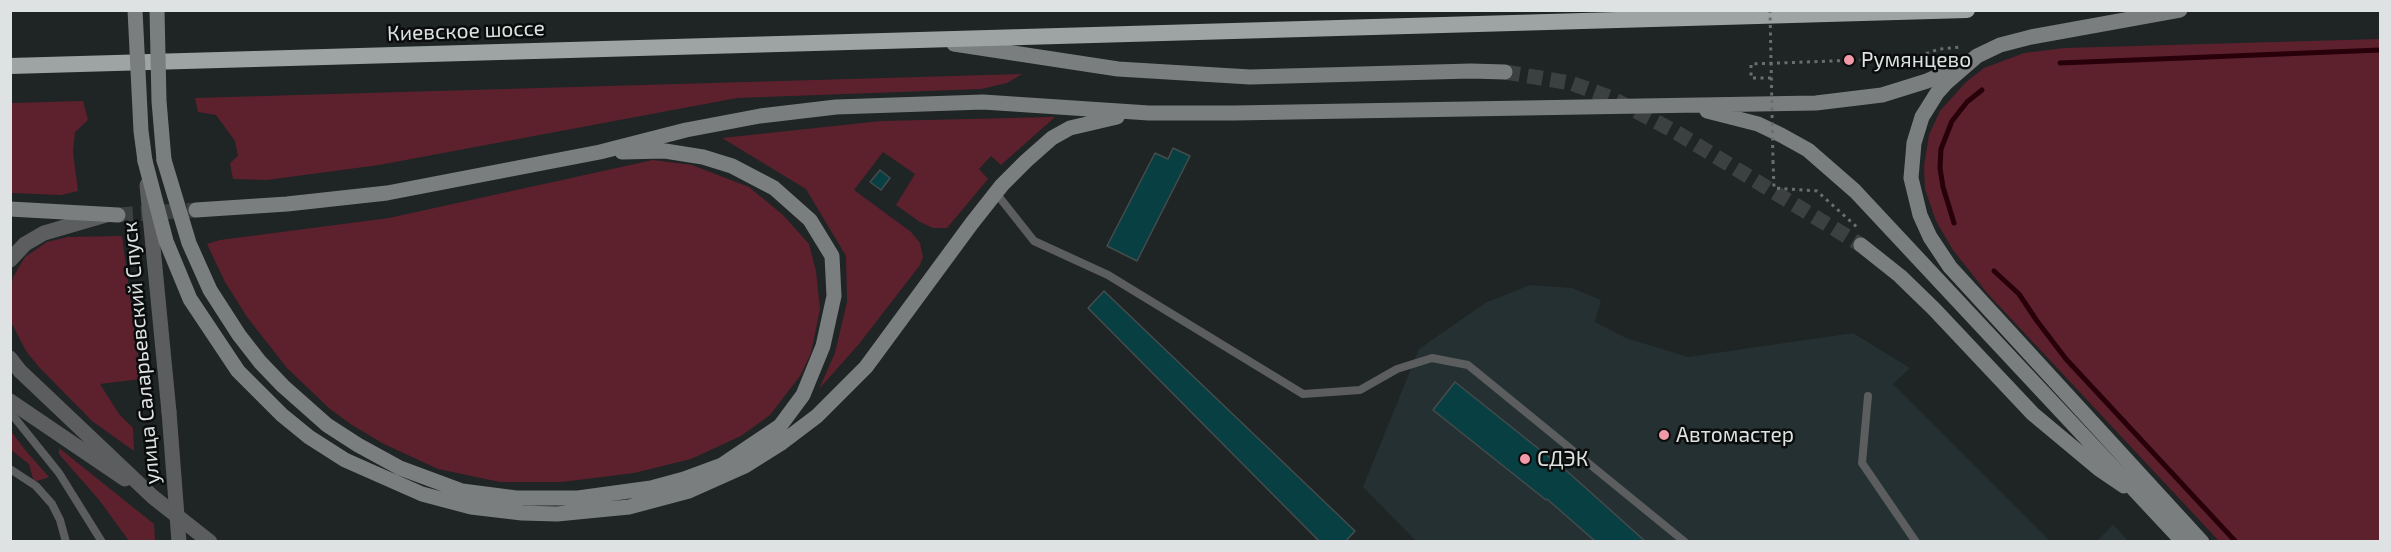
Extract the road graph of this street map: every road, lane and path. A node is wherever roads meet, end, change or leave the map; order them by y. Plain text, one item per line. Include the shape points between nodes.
1 (135, 10) edge
2 (157, 10) edge
3 (1770, 10) edge
4 (1967, 10) edge
5 (2180, 10) edge
6 (933, 40) junction
7 (1971, 47) dead end
8 (1966, 64) junction
9 (10, 66) edge
10 (1505, 72) tunnel mouth
11 (1770, 78) junction
12 (1680, 105) junction
13 (1149, 113) junction
14 (600, 152) junction
15 (145, 161) junction
16 (996, 193) junction
17 (10, 209) edge
18 (196, 210) tunnel mouth
19 (112, 215) joint
20 (1864, 241) joint
21 (10, 260) edge
22 (10, 358) edge
23 (1868, 396) dead end
24 (10, 401) edge
25 (10, 412) edge
26 (10, 469) edge
27 (153, 497) junction
28 (2148, 503) junction
29 (66, 542) edge
30 (102, 542) edge
31 (180, 542) edge
32 (210, 542) edge
33 (1685, 542) edge
34 (1916, 542) edge
35 (2183, 542) edge
36 (2202, 542) edge

1 - 15 main road, bridge
2 - 14 main road, bridge via 164,160 189,243 210,290 260,362 327,425 400,468 462,491 516,498 578,498 651,488 722,465 780,426 803,395 823,346 834,296 832,256 810,220 774,188 732,166 703,157 665,152
3 - 11 path, bridge
4 - 6 highway, Киевское шоссе
5 - 8 main road via 2020,39 1989,50
6 - 9 highway, Киевское шоссе
6 - 10 main road via 1118,69 1250,77
7 - 11 path via 1939,50 1914,58 1751,64 1751,78
8 - 12 main road via 1882,95 1816,103
8 - 36 main road via 1937,93 1922,117 1914,143 1911,178 1925,226 1950,267
11 - 20 path, bridge via 1774,188 1817,191
12 - 13 main road
12 - 28 main road via 1758,124 1808,150 1855,191 1917,255
13 - 14 main road via 983,102 836,107 686,130
13 - 16 main road via 1102,118 1070,128 1052,138
14 - 18 main road via 387,193
15 - 16 main road via 166,241 190,299 238,371 282,416 345,460 422,494 471,507 538,514 609,510 669,496 734,472 780,444 817,416 859,374
15 - 31 street, улица Саларьевский Спуск, bridge
16 - 33 lane via 1034,242 1108,275 1303,394 1360,390 1397,369 1432,358 1468,365
17 - 19 main road
19 - 21 street via 44,234 25,244
20 - 28 main road via 2033,414 2099,469
22 - 27 street
23 - 34 lane via 1862,463
24 - 27 street
25 - 30 lane via 59,473
26 - 29 lane via 36,486 52,504
27 - 32 street
28 - 35 main road

